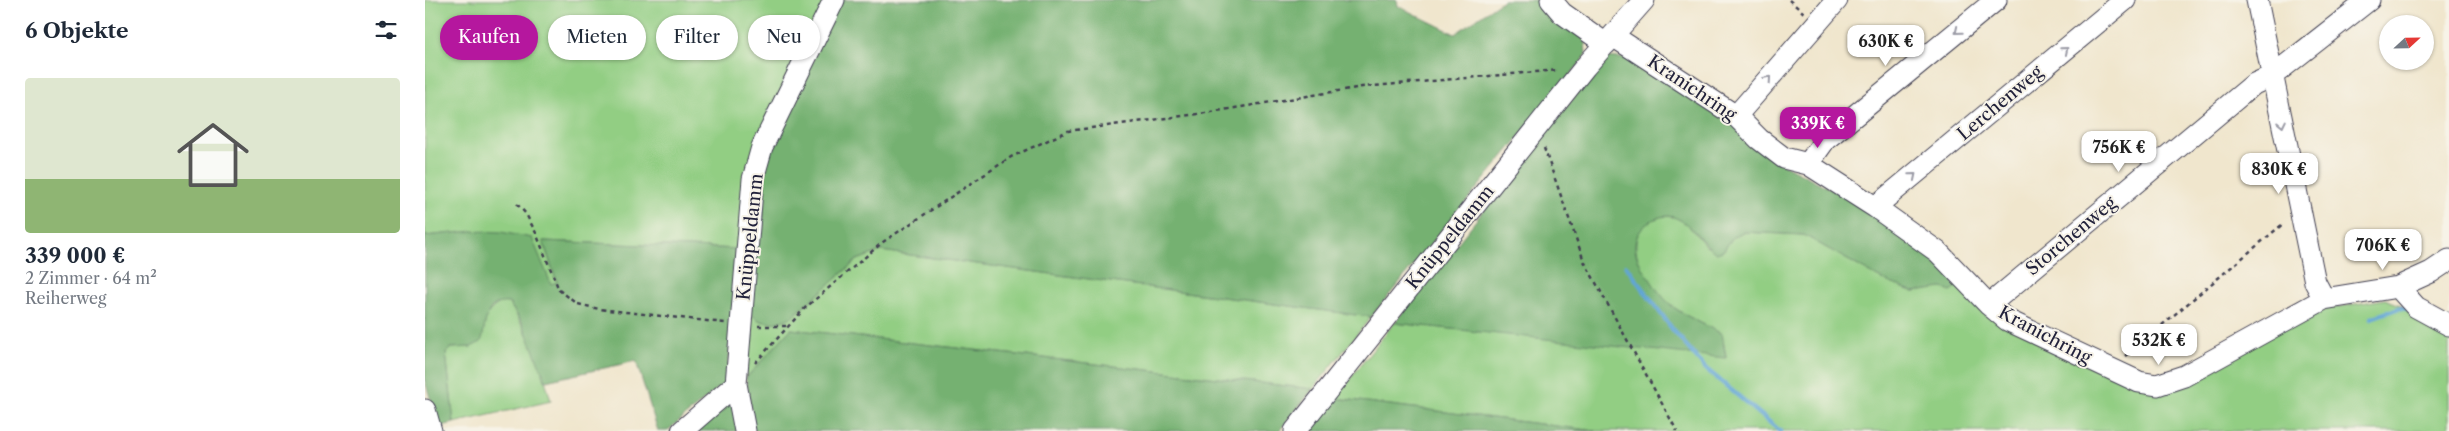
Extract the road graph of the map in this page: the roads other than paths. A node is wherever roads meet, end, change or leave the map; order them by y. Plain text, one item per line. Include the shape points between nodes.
1 (834, 0) edge
2 (1551, 0) edge
3 (1643, 0) edge
4 (1837, 0) edge
5 (1996, 0) edge
6 (2125, 0) edge
7 (2257, 0) edge
8 (2369, 0) edge
9 (1610, 40) junction
10 (2272, 76) junction
11 (1737, 116) junction
12 (1808, 164) junction
13 (1875, 207) junction
14 (2449, 260) edge
15 (2398, 287) junction
16 (2324, 298) junction
17 (1989, 305) junction
18 (2449, 325) edge
19 (736, 384) junction
20 (425, 410) edge
21 (431, 431) edge
22 (682, 431) edge
23 (745, 431) edge
24 (1295, 431) edge

1 - 19 street, Knüppeldamm via 762,147 753,179
2 - 9 street, Kranichring via 1562,13
3 - 9 street, Knüppeldamm
11 -> 4 street
5 -> 12 street via 1825,140
13 -> 6 street, Lerchenweg
7 - 10 street
8 - 10 street, Storchenweg
9 - 11 street, Kranichring
9 - 24 street, Knüppeldamm
10 -> 16 street via 2315,282
10 - 17 street, Storchenweg via 2254,84
11 - 12 street, Kranichring via 1784,158
12 - 13 street, Kranichring
13 - 17 street, Kranichring via 1938,252
14 - 15 street
15 - 16 street
15 - 18 street via 2416,307
16 - 17 street, Kranichring via 2184,376 2157,385 2139,382 2109,369 2007,320
19 - 22 street
19 - 23 street, Knüppeldamm
20 - 21 street

